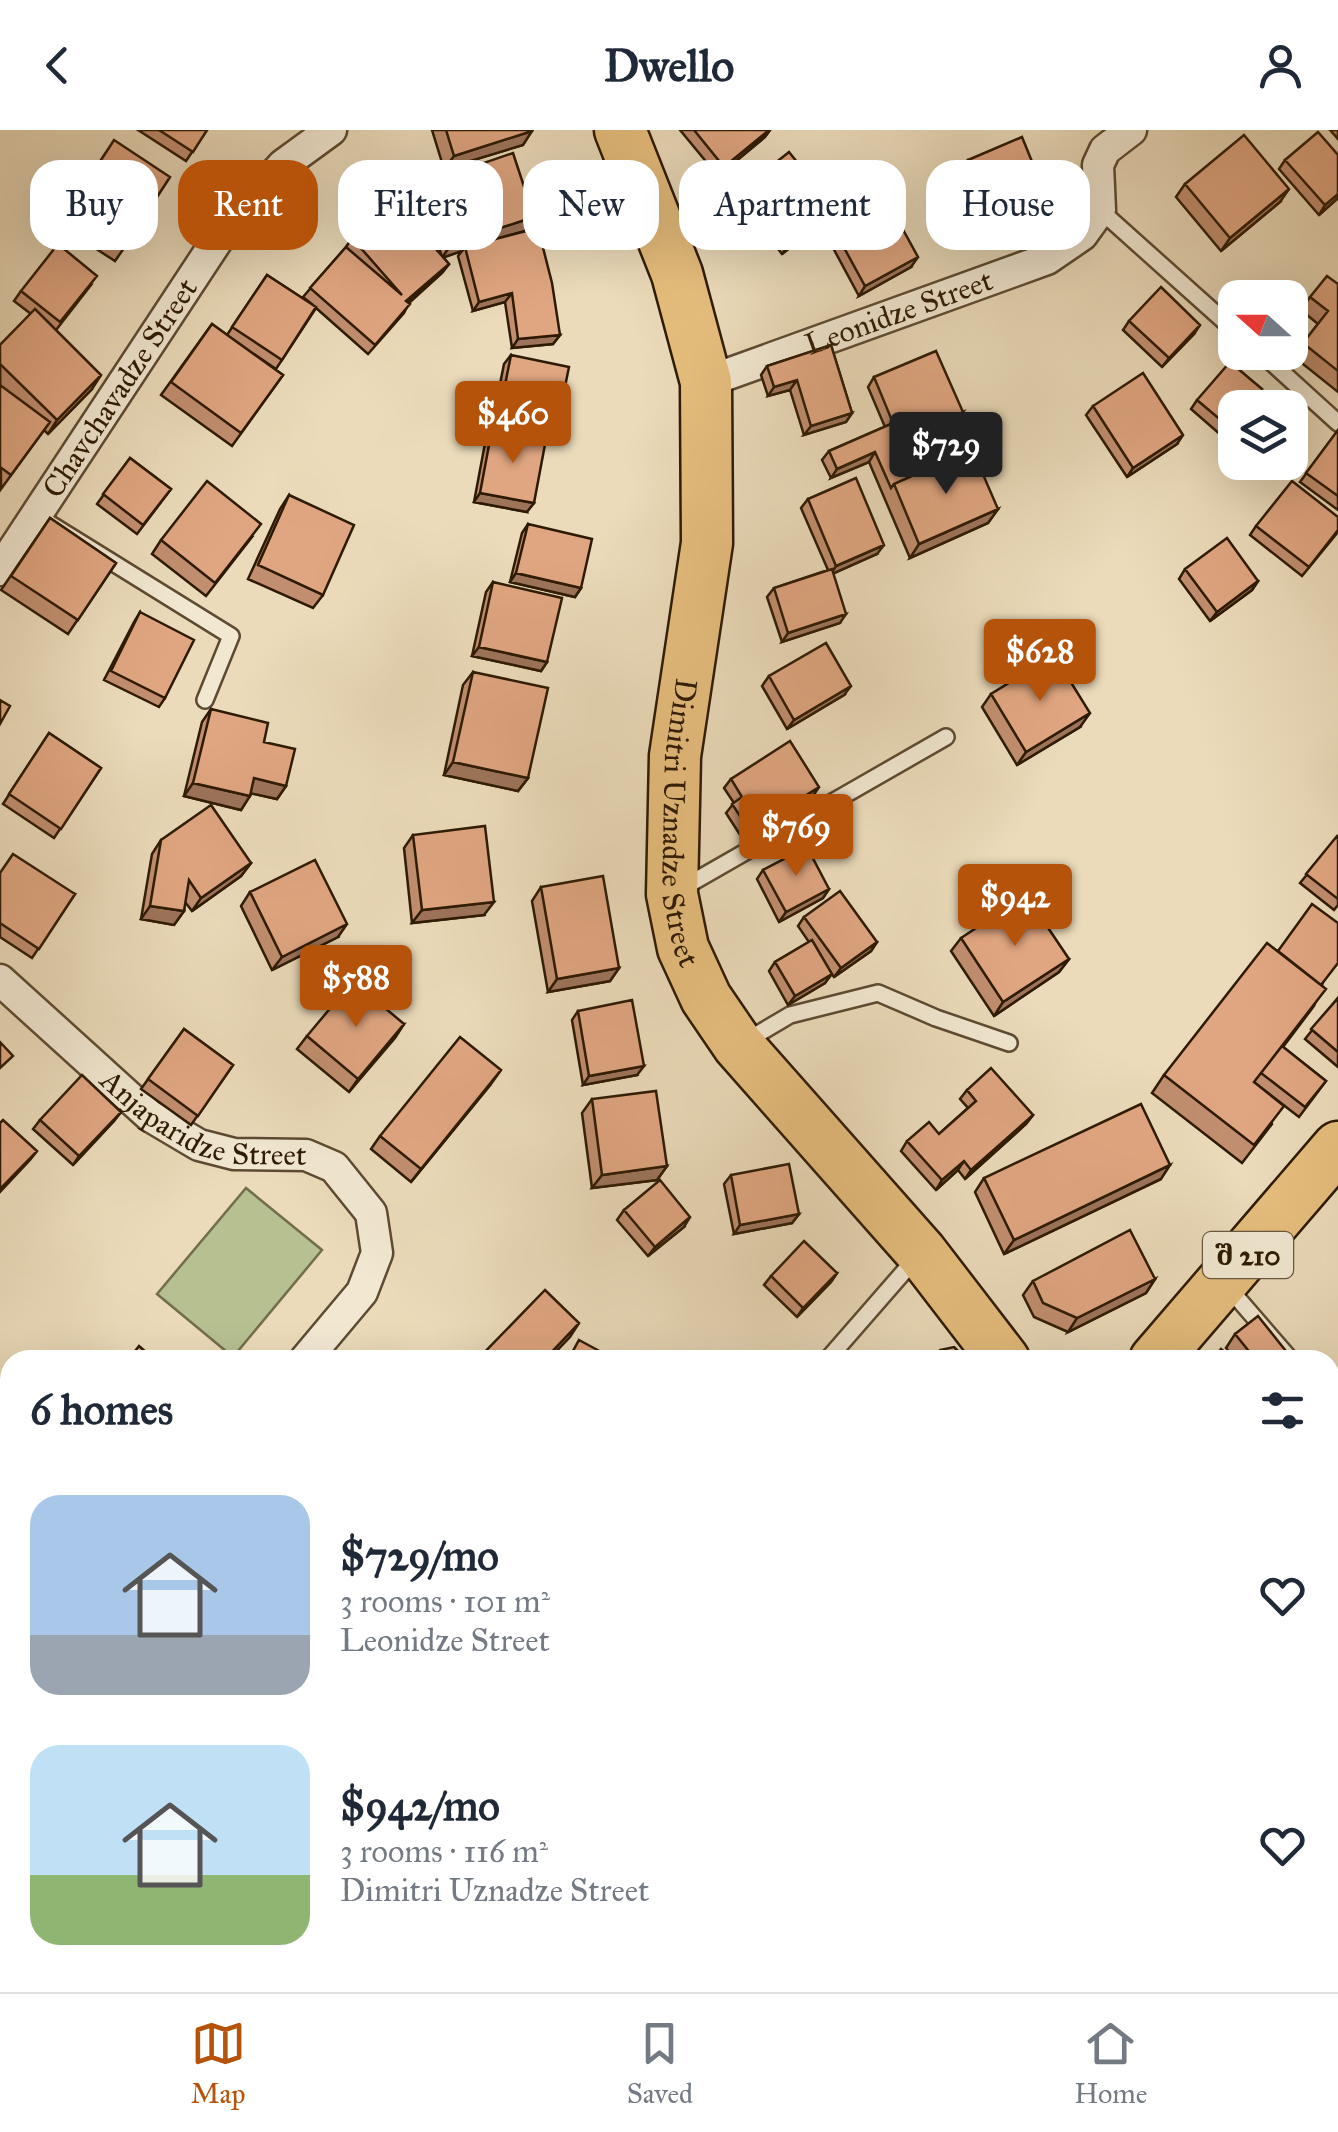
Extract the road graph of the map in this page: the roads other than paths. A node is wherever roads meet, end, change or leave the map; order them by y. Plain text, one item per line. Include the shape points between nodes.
1 (331, 130) edge
2 (620, 130) edge
3 (1131, 130) edge
4 (1100, 210) junction
5 (1218, 315) edge
6 (1280, 370) edge
7 (706, 382) junction
8 (1338, 422) edge
9 (36, 515) junction
10 (0, 570) edge
11 (205, 700) dead end
12 (946, 736) dead end
13 (672, 894) junction
14 (0, 980) edge
15 (1009, 1043) dead end
16 (738, 1045) junction
17 (1338, 1147) edge
18 (922, 1252) junction
19 (1224, 1283) junction
20 (313, 1350) edge
21 (836, 1350) edge
22 (996, 1350) edge
23 (1164, 1350) edge
24 (1282, 1350) edge

1 - 9 street, Chavchavadze Street via 283,165 222,233
2 - 7 main road, Dimitri Uznadze Street via 677,274
3 - 4 street via 1105,150 1098,166
4 - 5 lane
4 - 7 street, Leonidze Street via 1082,235 1047,259
6 - 8 lane
7 - 13 main road, Dimitri Uznadze Street via 707,544 675,756
9 - 10 street, Chavchavadze Street
9 - 11 lane via 232,636
12 - 13 lane
13 - 16 main road, Dimitri Uznadze Street via 683,948
14 - 20 street, Anjaparidze Street via 150,1116 199,1145 234,1154 306,1155 334,1168 371,1213 377,1253 362,1292
15 - 16 lane via 878,993 790,1015
16 - 18 main road, Dimitri Uznadze Street
17 - 19 main road, შ 210
18 - 21 lane
18 - 22 main road, Dimitri Uznadze Street
19 - 23 main road, შ 210
19 - 24 lane

